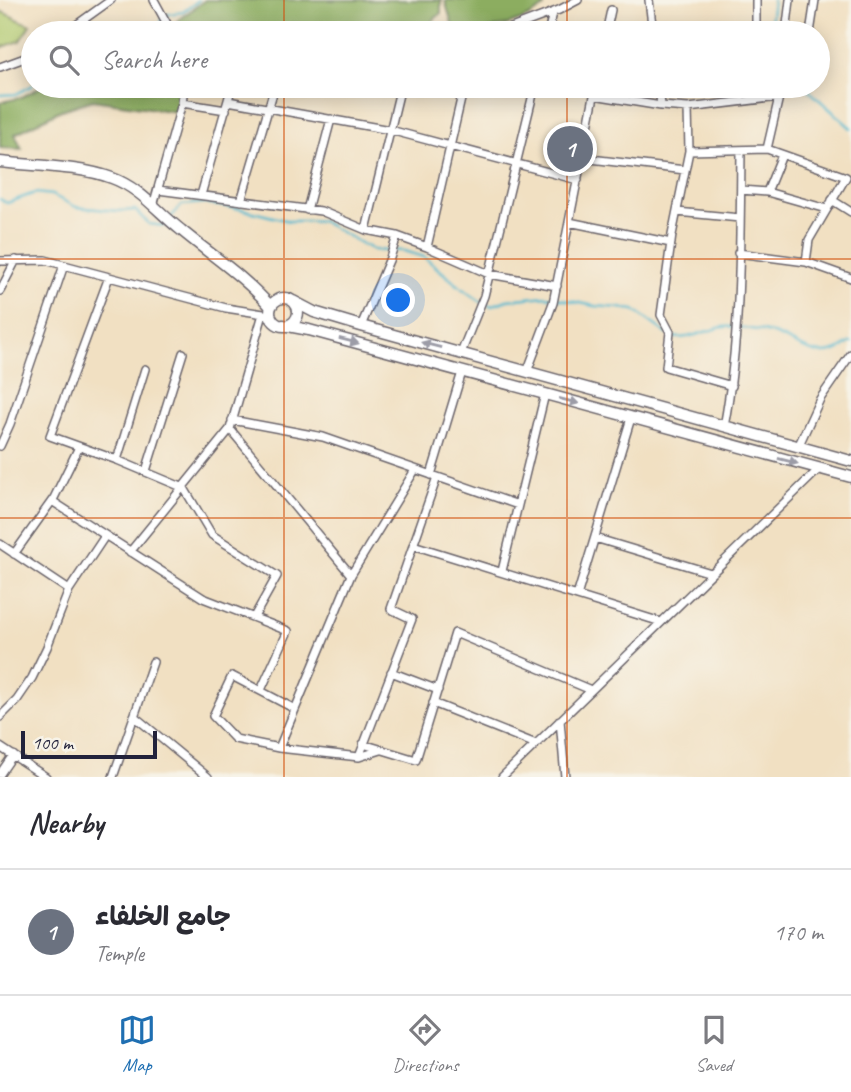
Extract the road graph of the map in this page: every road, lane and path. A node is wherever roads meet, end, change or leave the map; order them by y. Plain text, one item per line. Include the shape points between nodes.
1 (111, 0) edge
2 (154, 0) edge
3 (578, 0) edge
4 (649, 0) edge
5 (756, 0) edge
6 (790, 0) edge
7 (815, 0) edge
8 (611, 10) dead end
9 (553, 13) junction
10 (82, 21) edge
11 (166, 21) edge
12 (531, 21) edge
13 (551, 21) edge
14 (609, 21) edge
15 (652, 21) edge
16 (756, 21) edge
17 (787, 21) edge
18 (812, 21) edge
19 (21, 59) edge
20 (0, 67) edge
21 (184, 98) edge
22 (229, 98) edge
23 (272, 98) edge
24 (398, 98) edge
25 (461, 98) edge
26 (532, 98) edge
27 (593, 98) edge
28 (612, 98) edge
29 (660, 98) edge
30 (771, 98) edge
31 (779, 98) edge
32 (228, 101) junction
33 (182, 103) junction
34 (661, 106) junction
35 (270, 107) junction
36 (688, 108) junction
37 (226, 110) junction
38 (331, 119) junction
39 (390, 130) junction
40 (451, 147) junction
41 (767, 149) junction
42 (741, 150) junction
43 (689, 151) junction
44 (782, 155) junction
45 (582, 158) junction
46 (0, 163) edge
47 (516, 163) junction
48 (685, 170) junction
49 (578, 180) junction
50 (158, 190) junction
51 (741, 190) junction
52 (767, 192) junction
53 (201, 195) junction
54 (832, 200) junction
55 (241, 201) junction
56 (156, 209) junction
57 (307, 209) junction
58 (827, 209) junction
59 (677, 212) junction
60 (851, 212) edge
61 (740, 218) junction
62 (569, 222) junction
63 (366, 230) junction
64 (397, 236) junction
65 (671, 243) junction
66 (427, 247) junction
67 (738, 253) junction
68 (16, 260) junction
69 (0, 261) edge
70 (806, 262) junction
71 (64, 265) junction
72 (489, 274) junction
73 (109, 277) junction
74 (851, 278) edge
75 (248, 283) junction
76 (556, 290) junction
77 (0, 291) edge
78 (289, 300) junction
79 (268, 312) junction
80 (283, 325) junction
81 (362, 326) junction
82 (183, 353) dead end
83 (461, 354) junction
84 (851, 354) edge
85 (145, 369) dead end
86 (462, 372) junction
87 (527, 372) junction
88 (732, 386) junction
89 (545, 394) junction
90 (678, 414) junction
91 (631, 418) junction
92 (698, 419) junction
93 (232, 420) junction
94 (724, 426) junction
95 (230, 429) junction
96 (673, 430) junction
97 (693, 435) junction
98 (0, 446) edge
99 (79, 447) junction
100 (798, 447) junction
101 (117, 460) junction
102 (851, 461) edge
103 (819, 469) junction
104 (415, 470) junction
105 (146, 471) junction
106 (434, 476) junction
107 (851, 477) edge
108 (184, 488) junction
109 (52, 500) junction
110 (518, 505) junction
111 (105, 536) junction
112 (595, 538) junction
113 (0, 544) edge
114 (413, 545) junction
115 (130, 552) junction
116 (14, 554) junction
117 (502, 571) junction
118 (711, 573) junction
119 (351, 575) junction
120 (69, 590) junction
121 (577, 596) junction
122 (254, 617) junction
123 (661, 622) junction
124 (153, 662) dead end
125 (391, 672) junction
126 (261, 690) junction
127 (438, 690) junction
128 (591, 690) junction
129 (433, 703) junction
130 (295, 709) junction
131 (134, 716) junction
132 (0, 717) edge
133 (560, 720) junction
134 (363, 744) junction
135 (536, 744) junction
136 (0, 747) edge
137 (279, 748) junction
138 (382, 750) junction
139 (13, 755) junction
140 (359, 757) junction
141 (0, 774) edge
142 (46, 777) edge
143 (113, 777) edge
144 (208, 777) edge
145 (502, 777) edge
146 (565, 777) edge

1 - 10 street
2 - 11 street
3 - 9 street
4 - 15 street
5 - 16 street
6 - 17 street
7 - 18 street
8 - 14 street
9 - 12 street
9 - 13 street
19 - 20 street
21 - 33 street
22 - 32 street
23 - 35 street
24 - 39 street
25 - 40 street
26 - 47 street
27 - 45 street
28 - 34 street
29 - 34 street
30 - 36 street
31 - 41 street
32 - 35 street
32 - 37 street
33 - 37 street
33 - 50 street
34 - 36 street
35 - 38 street
35 - 55 street
36 - 43 street
37 - 53 street
38 - 39 street
38 - 57 street
39 - 40 street
39 - 63 street
40 - 47 street
40 - 66 street
41 - 42 street
41 - 44 street
42 - 43 street
42 - 51 street
43 - 48 street
44 - 52 street
44 - 54 street via 846,177
45 - 48 street
45 - 49 street
46 - 56 main road via 104,175 129,186
47 - 49 street
47 - 72 street
48 - 59 street
49 - 62 street
50 - 53 street
50 - 56 street
51 - 52 street
51 - 61 street
52 - 58 street
53 - 55 street
54 - 58 street
54 - 60 street
55 - 57 street
56 - 75 main road
57 - 63 street
58 - 70 street via 809,240
59 - 61 street
59 - 65 street
61 - 67 street
62 - 65 street
62 - 76 street
63 - 64 street
64 - 66 street
64 - 81 street
65 - 88 street via 661,315 670,332 666,367
66 - 72 street
67 - 70 street
67 - 88 street
68 - 69 street
68 - 71 street
68 - 77 street
70 - 74 street
71 - 73 street
71 - 98 street
72 - 76 street
72 - 83 street
73 - 79 street via 226,308
73 - 99 street via 50,436
75 - 78 main road
75 - 79 main road
76 - 87 street
78 - 79 main road via 276,300
78 - 80 main road via 297,308 296,317
78 - 81 main road
79 - 80 main road
79 - 93 street
80 -> 86 main road
83 -> 81 main road
82 - 105 street
83 - 87 main road
84 - 100 street via 820,400
85 - 101 street
86 - 89 main road
86 - 106 street
87 - 90 main road
88 - 94 street
89 -> 91 main road
89 - 110 street
90 - 92 main road
90 - 96 main road
91 - 96 main road
91 - 112 street
92 - 94 main road
92 - 97 main road
93 - 95 street
93 - 104 street via 323,437
94 - 100 main road
95 - 108 street
95 - 119 street
96 - 97 main road
97 -> 103 main road
99 - 101 street
99 - 109 street
100 - 102 main road
101 - 105 street
103 - 107 main road
103 - 118 street
104 - 106 street
104 - 119 street
105 - 108 street
106 - 110 street
106 - 114 street
108 - 115 street
108 - 122 street via 212,535 277,576
109 - 111 street
109 - 116 street
110 - 117 street
111 - 115 street
111 - 120 street
112 - 118 street
112 - 121 street
113 - 116 street
114 - 117 street
114 - 125 street via 391,609 412,619
115 - 122 street via 203,598
116 - 120 street
117 - 121 street
118 - 123 street
119 - 130 street
120 - 132 street via 39,665
121 - 123 street
122 - 126 street via 288,631
123 - 128 street
124 - 131 street
125 - 127 street
125 - 134 street
126 - 130 street
126 - 137 street via 232,676 213,716 235,739
127 - 128 street via 455,633
127 - 129 street
128 - 133 street
129 - 135 street
129 - 138 street via 416,760
130 - 137 street
131 - 143 street
131 - 144 street
133 - 135 street
133 - 146 street
134 - 138 street
134 - 140 street
135 - 145 street
136 - 139 street
137 - 140 street
138 - 140 street
139 - 141 street
139 - 142 street

